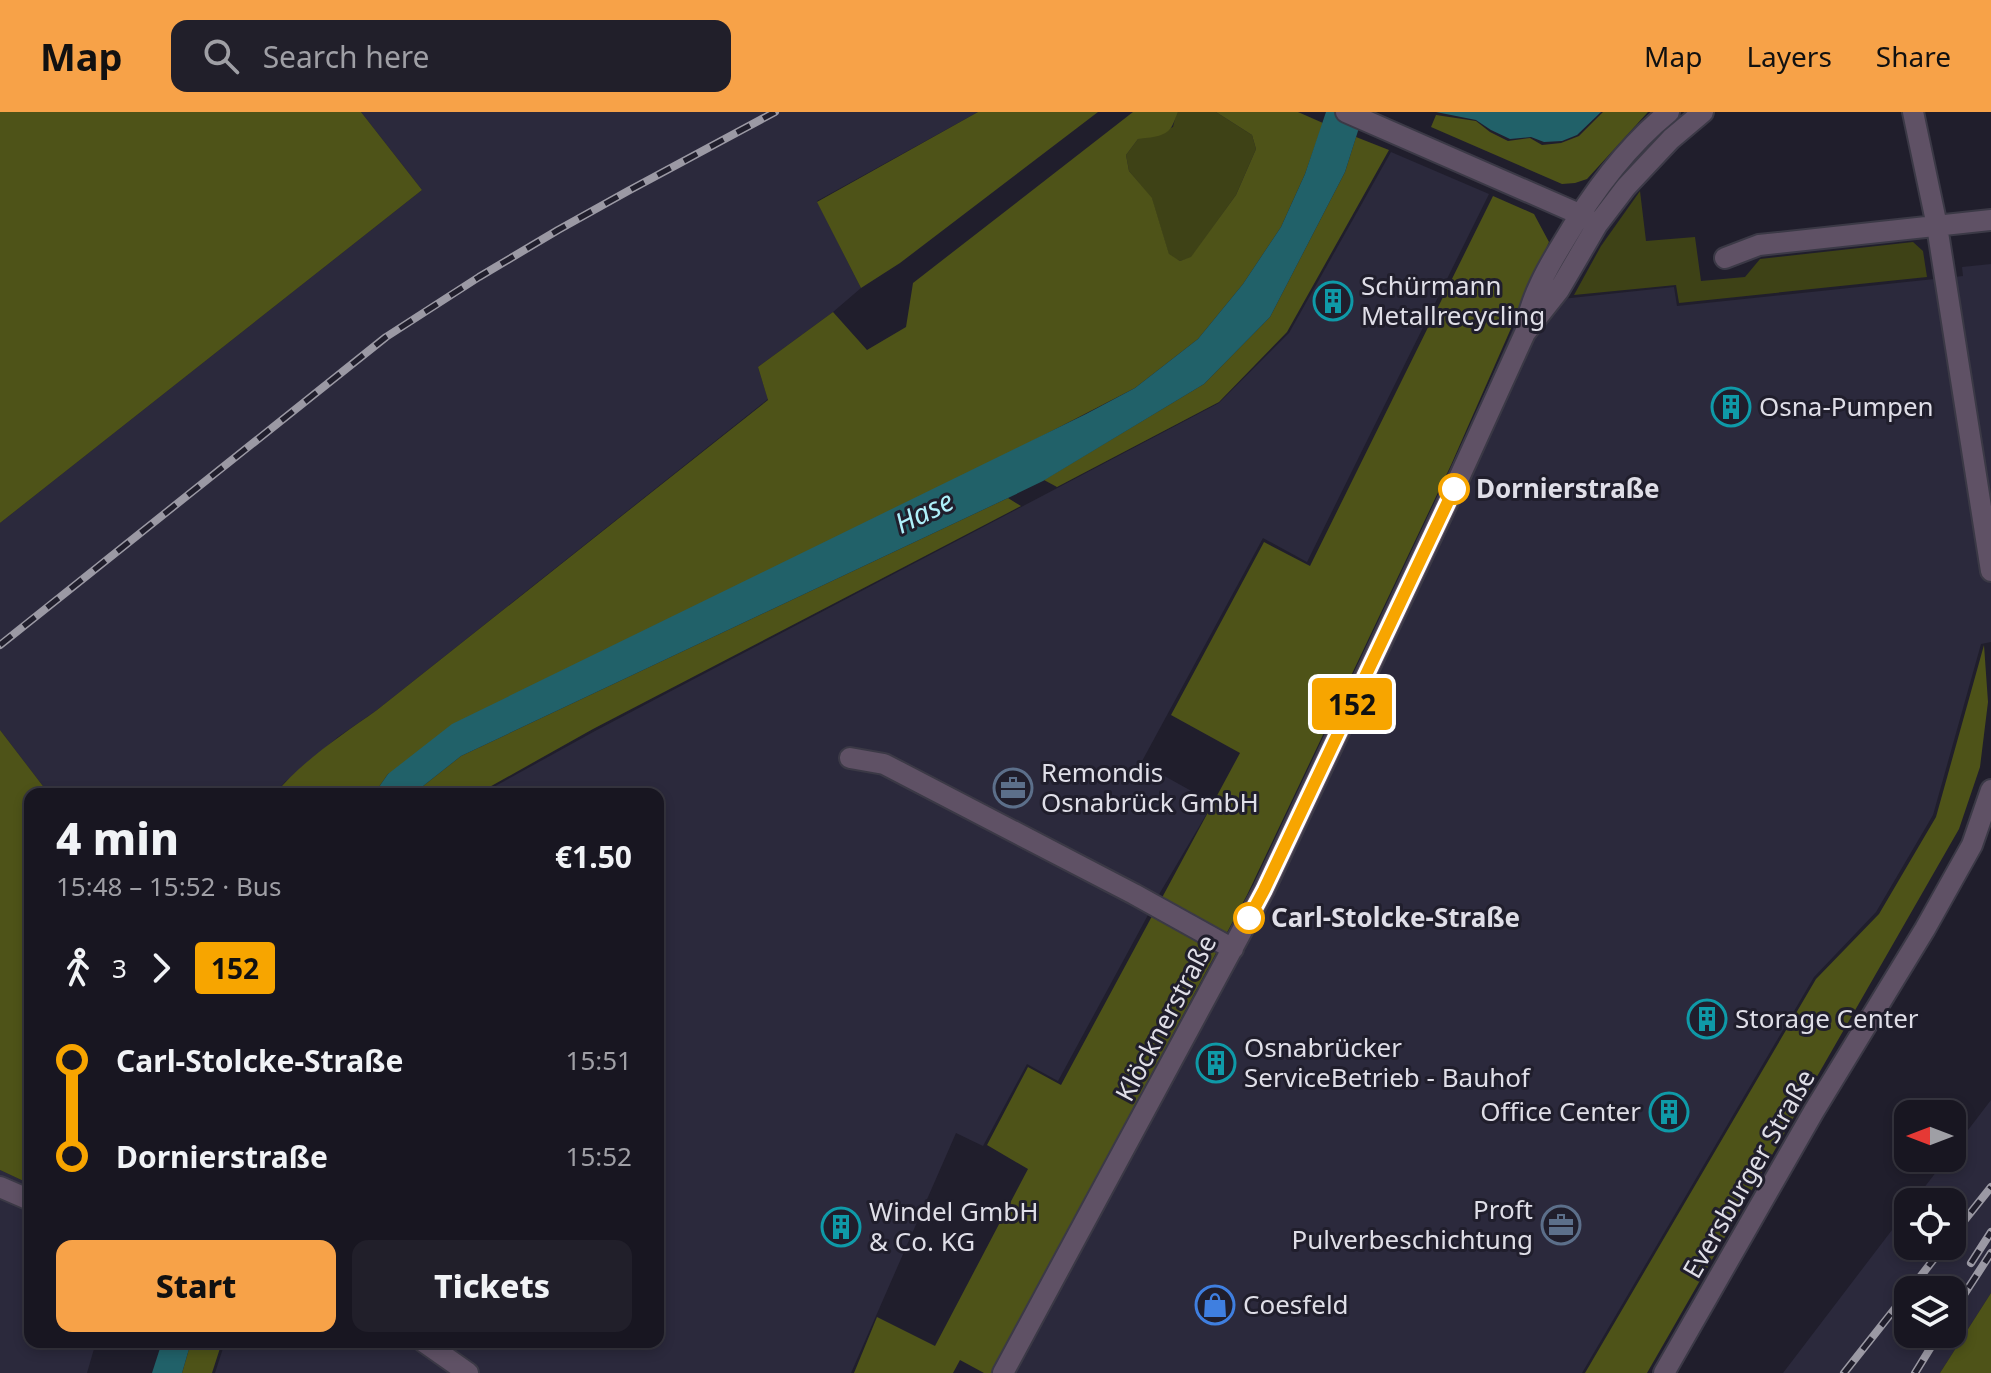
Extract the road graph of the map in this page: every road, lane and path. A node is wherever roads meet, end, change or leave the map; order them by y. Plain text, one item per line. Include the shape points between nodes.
1 (1346, 112) edge
2 (1669, 112) edge
3 (1703, 112) edge
4 (1913, 112) edge
5 (1579, 214) junction
6 (1991, 220) edge
7 (1597, 225) junction
8 (1937, 226) junction
9 (1725, 258) dead end
10 (1525, 333) junction
11 (1991, 571) edge
12 (850, 758) dead end
13 (1991, 790) edge
14 (1233, 949) junction
15 (0, 1187) edge
16 (24, 1197) edge
17 (433, 1348) edge
18 (468, 1373) edge
19 (1003, 1373) edge
20 (1664, 1373) edge

1 - 5 street
2 - 5 street, Klöcknerstraße via 1610,172
3 - 7 street, Klöcknerstraße via 1626,187
4 - 8 street
5 - 7 street
5 - 10 street, Klöcknerstraße via 1542,280
6 - 8 street
7 - 10 street, Klöcknerstraße via 1559,290
8 - 9 street via 1759,245
8 - 11 street
10 - 14 street, Klöcknerstraße
12 - 14 street via 884,764
13 - 20 street, Eversburger Straße via 1972,845 1925,929
14 - 19 street, Klöcknerstraße
15 - 16 street
17 - 18 street

